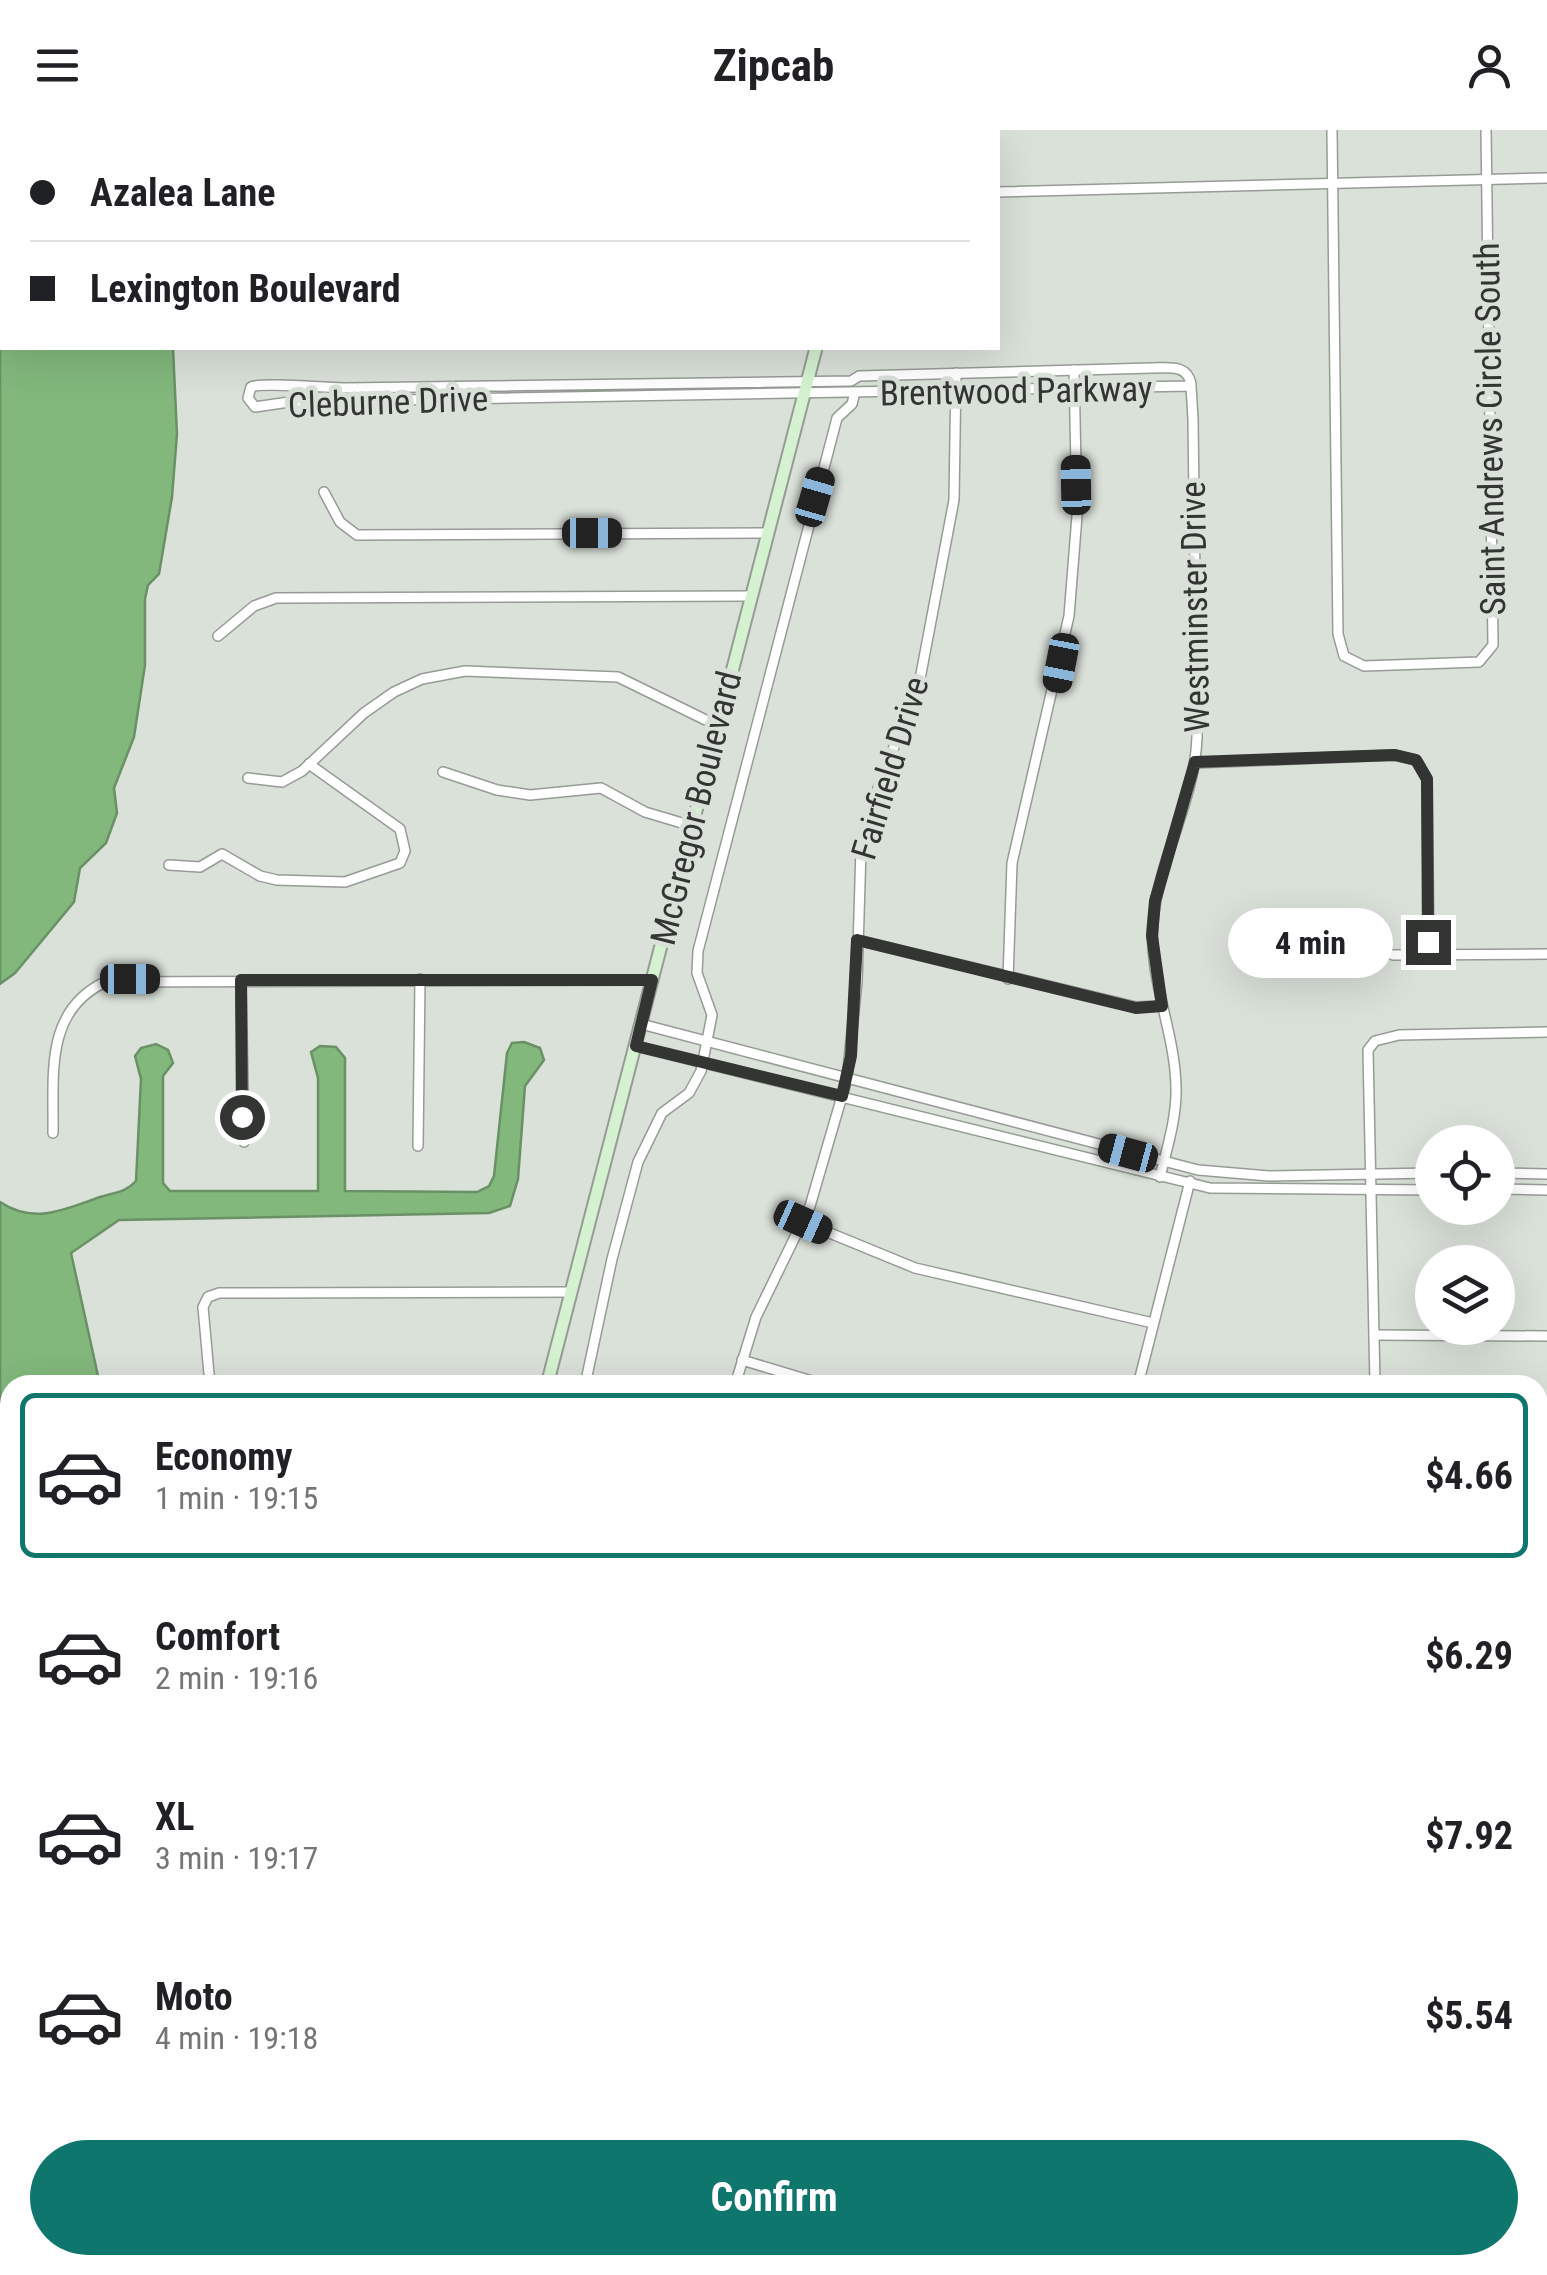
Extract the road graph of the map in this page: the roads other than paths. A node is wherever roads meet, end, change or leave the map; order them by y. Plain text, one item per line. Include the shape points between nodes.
1 (1332, 130) edge
2 (1486, 130) edge
3 (1547, 178) edge
4 (1487, 180) junction
5 (1332, 184) junction
6 (1000, 192) edge
7 (815, 350) edge
8 (1074, 370) junction
9 (956, 373) junction
10 (851, 381) junction
11 (518, 385) junction
12 (806, 385) junction
13 (1191, 386) junction
14 (1074, 390) junction
15 (957, 392) junction
16 (856, 394) junction
17 (518, 398) junction
18 (324, 492) dead end
19 (767, 533) junction
20 (751, 596) junction
21 (218, 636) dead end
22 (718, 726) junction
23 (1195, 762) junction
24 (309, 764) junction
25 (442, 772) dead end
26 (248, 778) dead end
27 (692, 826) junction
28 (169, 866) dead end
29 (857, 940) junction
30 (1393, 954) dead end
31 (1429, 954) junction
32 (1547, 954) edge
33 (420, 979) junction
34 (1008, 979) junction
35 (241, 980) junction
36 (652, 980) junction
37 (1162, 1006) junction
38 (641, 1024) junction
39 (1547, 1032) edge
40 (707, 1042) junction
41 (636, 1046) junction
42 (703, 1060) junction
43 (847, 1079) junction
44 (842, 1096) junction
45 (53, 1133) dead end
46 (244, 1142) dead end
47 (418, 1146) dead end
48 (1164, 1162) junction
49 (1192, 1168) junction
50 (1515, 1173) edge
51 (1368, 1174) junction
52 (1415, 1174) edge
53 (1547, 1174) edge
54 (1160, 1177) junction
55 (1189, 1184) junction
56 (1415, 1190) edge
57 (1515, 1190) edge
58 (1547, 1190) edge
59 (1368, 1191) junction
60 (803, 1222) junction
61 (571, 1292) junction
62 (1154, 1323) junction
63 (1374, 1335) junction
64 (1547, 1336) edge
65 (742, 1360) junction
66 (209, 1375) edge
67 (549, 1375) edge
68 (587, 1375) edge
69 (738, 1375) edge
70 (791, 1375) edge
71 (1141, 1375) edge
72 (1375, 1375) edge

1 - 5 street
2 - 4 street
3 - 4 street
4 - 5 street
4 - 5 street, Saint Andrews Circle South via 1494,633 1488,656 1450,664 1364,666 1353,664 1339,645
5 - 6 street
7 - 12 main road, McGregor Boulevard
8 - 9 street, Brentwood Parkway
8 - 13 street, Brentwood Parkway via 1179,368
8 - 14 street
9 - 10 street, Brentwood Parkway
9 - 15 street, Fairfield Drive
10 - 12 street, Brentwood Parkway
10 - 16 street
11 - 12 street, Cleburne Drive
11 - 17 street
11 - 17 street, Cleburne Drive via 284,388 261,382 248,398 266,408 289,402
12 - 16 street, Brentwood Parkway
12 - 17 street, Cleburne Drive
12 - 19 main road, McGregor Boulevard
13 - 14 street, Brentwood Parkway
13 - 23 street, Westminster Drive
14 - 15 street, Brentwood Parkway
14 - 34 street via 1069,616 1012,864
15 - 16 street, Brentwood Parkway
15 - 29 street, Fairfield Drive via 954,500 914,700 866,831
16 - 40 street via 837,418 698,951 697,974 712,1015
18 - 19 street via 340,522 357,535
19 - 20 main road, McGregor Boulevard
20 - 21 street via 276,598 254,606
20 - 22 main road, McGregor Boulevard
22 - 24 street via 618,677 465,671 394,692
22 - 27 main road, McGregor Boulevard
23 - 31 street via 1395,755 1416,760 1427,779
23 - 37 street, Westminster Drive via 1155,901 1152,936
24 - 26 street via 282,782
24 - 28 street via 390,820 406,852 393,867 363,878 266,879 222,854 192,869
25 - 27 street via 530,795 601,788 645,812
27 - 36 main road, McGregor Boulevard
29 - 34 street
29 - 43 street, Fairfield Drive
30 - 31 street
31 - 32 street
33 - 35 street
33 - 36 street
33 - 47 street
34 - 37 street via 1136,1008
35 - 45 street via 117,979 84,994 62,1021 56,1044
35 - 46 street
36 - 38 main road, McGregor Boulevard
37 - 48 street, Westminster Drive via 1176,1088
38 - 40 street
38 - 41 main road, McGregor Boulevard
39 - 51 street via 1375,1041 1369,1049
40 - 42 street
40 - 43 street
41 - 42 street
41 - 61 main road, McGregor Boulevard
42 - 44 street
42 - 68 street via 689,1093 653,1127 638,1162
43 - 44 street, Fairfield Drive
43 - 48 street
44 - 54 street
44 - 60 street, Fairfield Drive
48 - 49 street
48 - 54 street, Westminster Drive
49 - 51 street via 1269,1176
49 - 55 street
50 - 53 street
51 - 52 street
51 - 59 street
54 - 55 street
55 - 59 street via 1232,1191
55 - 62 street
56 - 59 street
57 - 58 street
59 - 63 street
60 - 62 street via 915,1268
60 - 65 street, Fairfield Drive
61 - 66 street via 208,1297 202,1318
61 - 67 main road, McGregor Boulevard
62 - 71 street
63 - 64 street
63 - 72 street
65 - 69 street, Fairfield Drive
65 - 70 street

